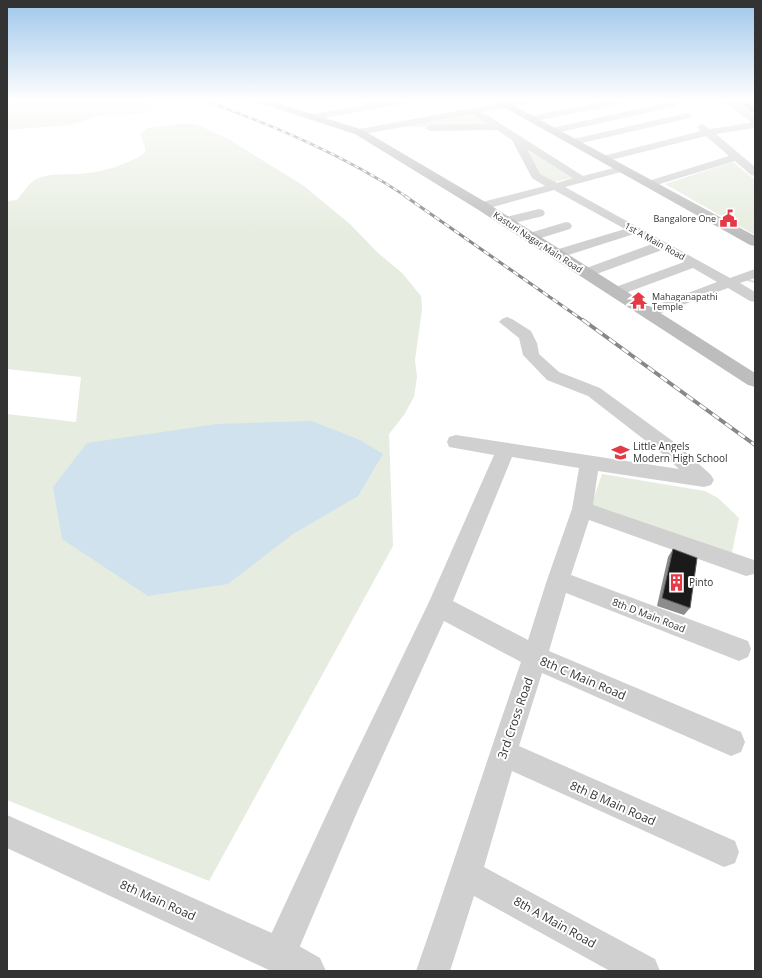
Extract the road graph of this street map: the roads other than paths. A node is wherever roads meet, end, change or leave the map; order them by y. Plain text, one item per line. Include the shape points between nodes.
1 (383, 147) edge
2 (521, 147) edge
3 (529, 147) edge
4 (581, 147) edge
5 (652, 147) edge
6 (725, 147) edge
7 (737, 158) junction
8 (603, 159) junction
9 (621, 169) junction
10 (755, 173) edge
11 (581, 180) junction
12 (650, 184) junction
13 (554, 187) junction
14 (482, 206) junction
15 (539, 213) dead end
16 (506, 221) junction
17 (566, 226) dead end
18 (635, 230) junction
19 (531, 237) junction
20 (755, 242) edge
21 (664, 245) junction
22 (557, 254) junction
23 (695, 263) junction
24 (586, 273) junction
25 (755, 273) edge
26 (727, 282) junction
27 (616, 292) junction
28 (755, 298) edge
29 (648, 313) junction
30 (507, 322) dead end
31 (755, 381) edge
32 (456, 442) dead end
33 (506, 450) junction
34 (590, 463) junction
35 (582, 509) junction
36 (746, 567) dead end
37 (558, 580) junction
38 (439, 606) junction
39 (739, 649) dead end
40 (535, 657) junction
41 (731, 742) dead end
42 (503, 753) junction
43 (7, 831) edge
44 (724, 852) dead end
45 (466, 874) junction
46 (293, 963) edge
47 (433, 971) edge
48 (643, 971) edge

1 - 14 main road, Kasturi Nagar Main Road
2 - 13 street, 1st A Main Road via 536,176
3 - 11 street
4 - 8 main road
5 - 8 street
6 - 7 street
7 - 10 street
7 - 12 street
8 - 9 main road
9 - 11 street
9 - 12 main road
11 - 13 street
12 - 20 main road
13 - 14 street
13 - 18 street, 1st A Main Road
14 - 16 main road, Kasturi Nagar Main Road
15 - 16 street
16 - 19 main road, Kasturi Nagar Main Road
17 - 19 street
18 - 21 street, 1st A Main Road
18 - 22 street
19 - 22 main road, Kasturi Nagar Main Road
21 - 23 street, 1st A Main Road
21 - 24 street
22 - 24 main road, Kasturi Nagar Main Road
23 - 26 street, 1st A Main Road
23 - 27 street
24 - 27 main road, Kasturi Nagar Main Road
25 - 26 street
26 - 28 street, 1st A Main Road
26 - 29 street
27 - 29 main road, Kasturi Nagar Main Road
29 - 31 main road, Kasturi Nagar Main Road
30 - 34 street via 524,333 531,344 531,355 553,376 594,392 671,450 704,480
32 - 33 street
33 - 34 street
33 - 38 street
34 - 35 street, 3rd Cross Road
35 - 36 street
35 - 37 street, 3rd Cross Road
37 - 39 street, 8th D Main Road
37 - 40 street, 3rd Cross Road
38 - 40 street, 8th C Main Road
38 - 46 street via 348,800
40 - 41 street, 8th C Main Road
40 - 42 street, 3rd Cross Road
42 - 44 street, 8th B Main Road
42 - 45 street, 3rd Cross Road
43 - 46 street, 8th Main Road
45 - 47 street, 3rd Cross Road
45 - 48 street, 8th A Main Road

